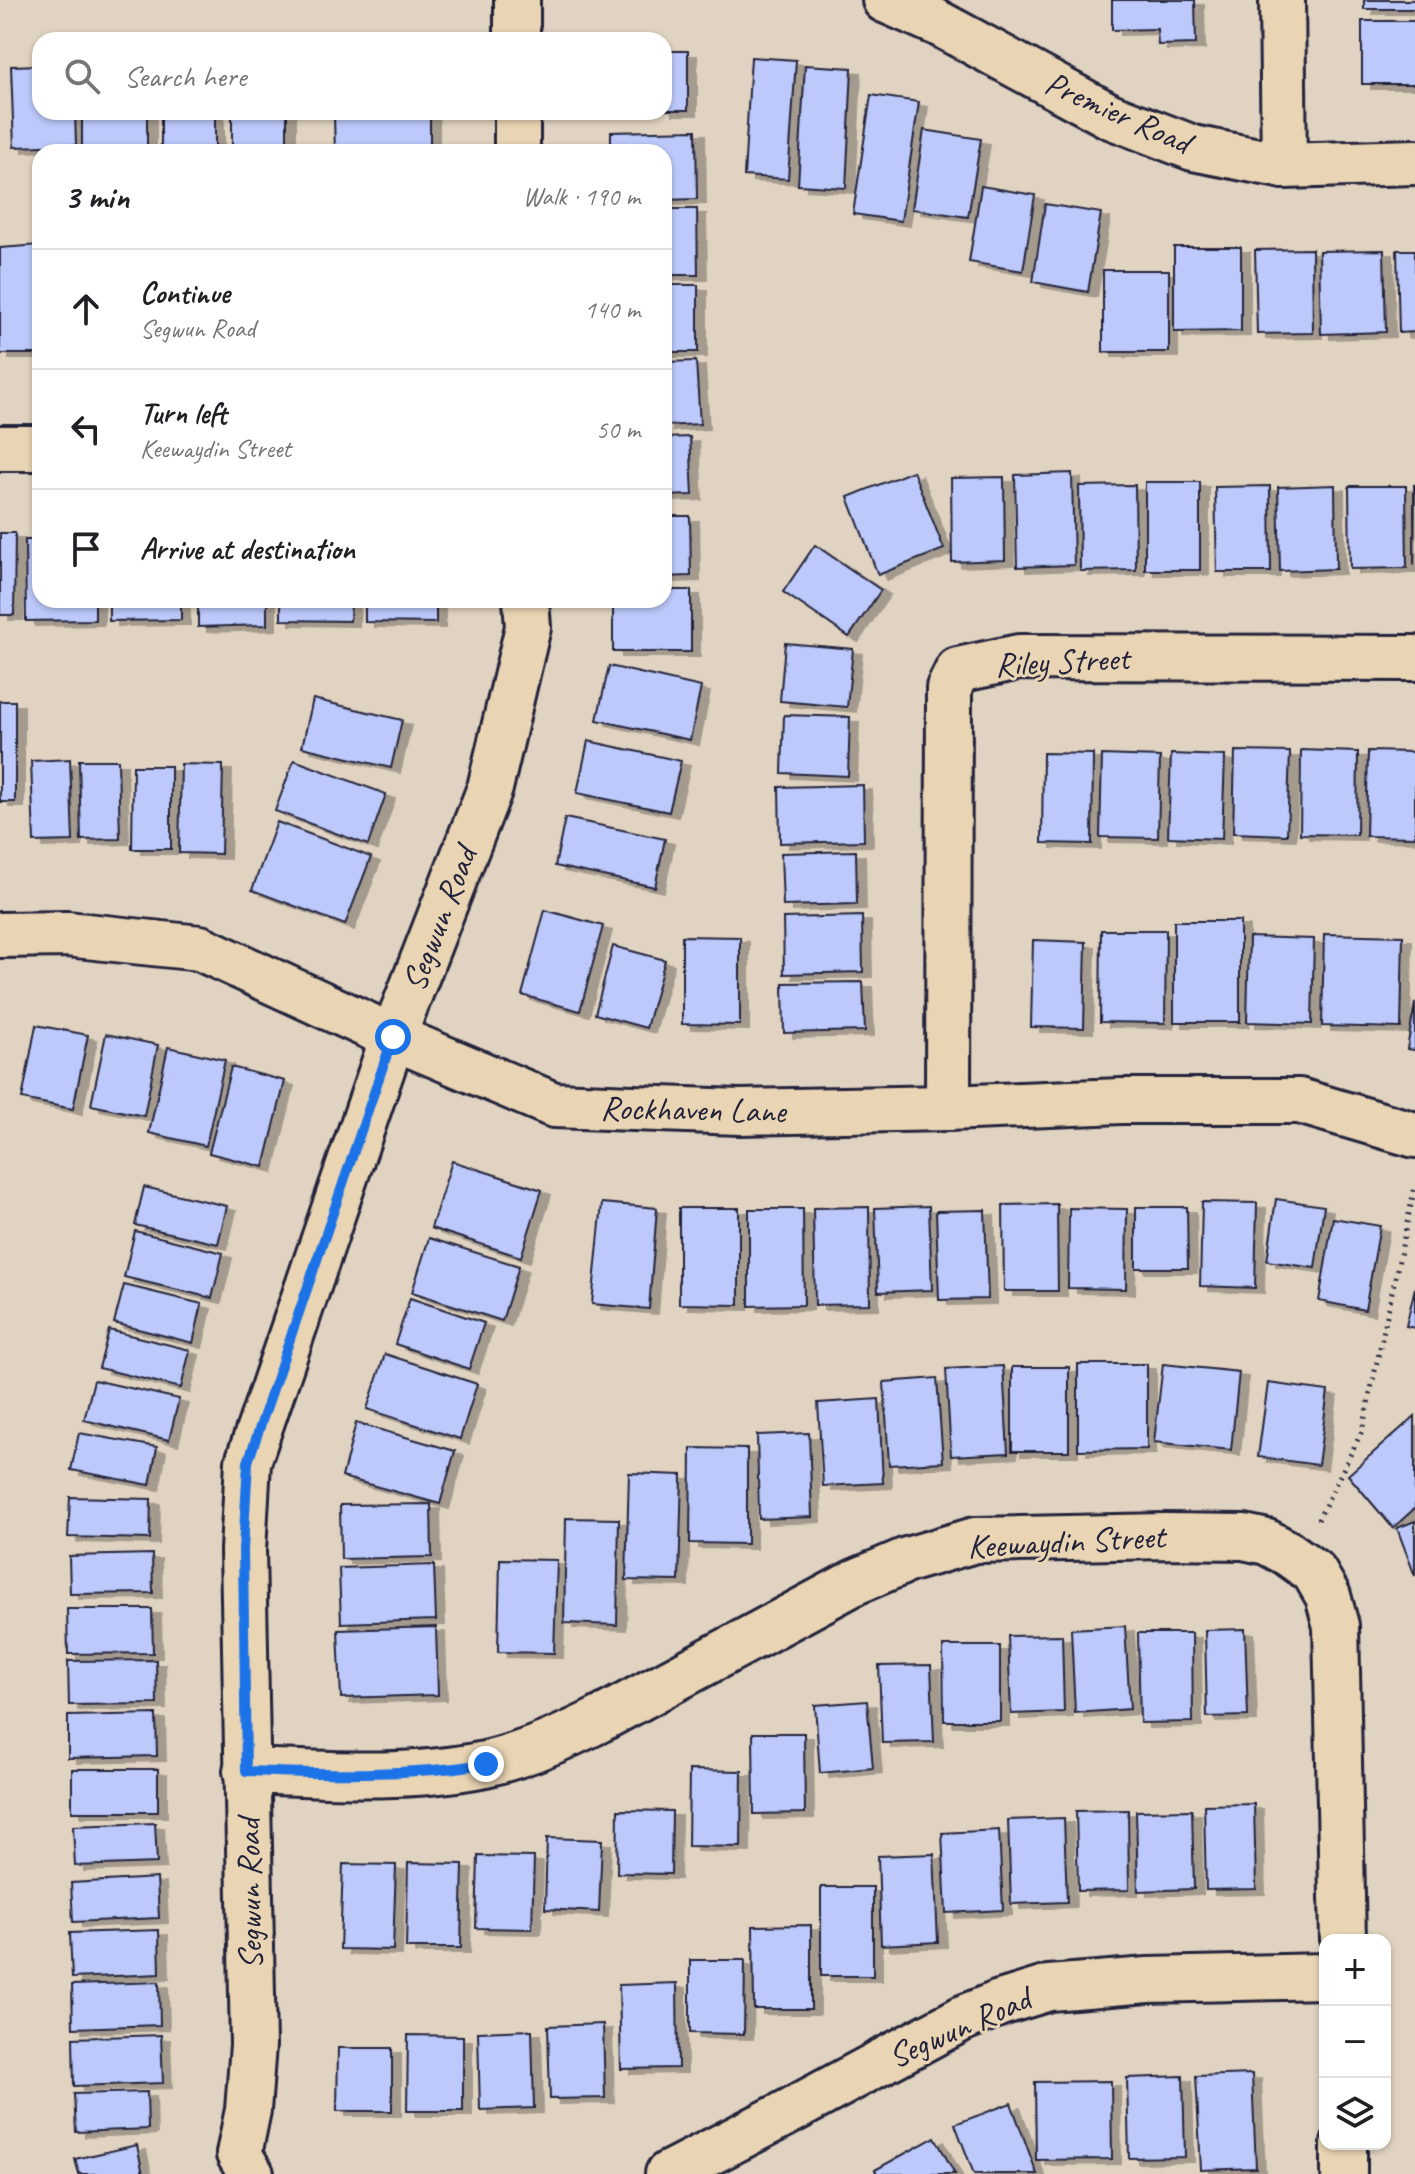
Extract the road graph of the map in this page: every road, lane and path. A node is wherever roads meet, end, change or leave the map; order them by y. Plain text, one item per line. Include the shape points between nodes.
1 (517, 0) edge
2 (885, 0) edge
3 (1282, 0) edge
4 (517, 32) edge
5 (517, 120) edge
6 (517, 144) edge
7 (1415, 162) edge
8 (1284, 166) junction
9 (0, 448) edge
10 (32, 448) edge
11 (527, 608) edge
12 (1415, 658) edge
13 (0, 935) edge
14 (393, 1037) junction
15 (948, 1108) junction
16 (1415, 1135) edge
17 (1415, 1186) edge
18 (1318, 1520) dead end
19 (246, 1771) junction
20 (1343, 1934) edge
21 (1319, 1976) edge
22 (1344, 2150) edge
23 (251, 2174) edge
24 (668, 2174) edge
25 (1344, 2174) edge

1 - 4 street
2 - 8 street, Premier Road via 1110,116 1193,148
3 - 8 street
5 - 6 street
7 - 8 street, Premier Road
9 - 10 street
11 - 14 street, Segwun Road via 528,627 490,788
12 - 15 street, Riley Street via 1019,657 958,670 949,688
13 - 14 street, Rockhaven Lane via 67,934 200,948
14 - 15 street, Rockhaven Lane via 554,1105 740,1112
14 - 19 street, Segwun Road via 248,1462 243,1550
15 - 16 street, Rockhaven Lane via 1299,1101
17 - 18 path via 1362,1431
19 - 20 street, Keewaydin Street via 377,1774 486,1764 522,1753 562,1739 855,1582 975,1540 1244,1537 1267,1542 1314,1572 1336,1626
19 - 23 street, Segwun Road via 253,2045 239,2154
21 - 24 street, Segwun Road via 1148,1980 1049,1988 1012,1999 918,2040
22 - 25 street

